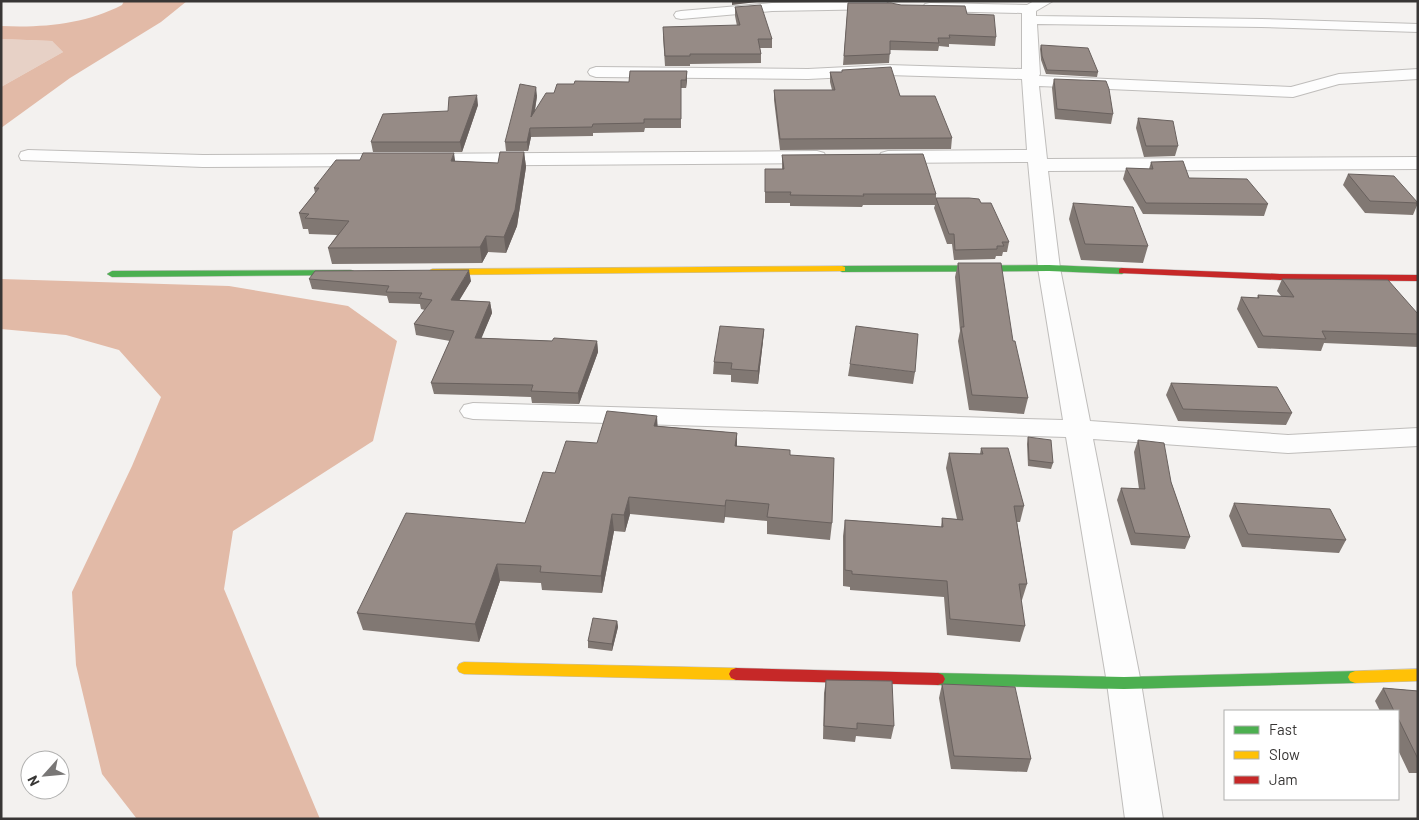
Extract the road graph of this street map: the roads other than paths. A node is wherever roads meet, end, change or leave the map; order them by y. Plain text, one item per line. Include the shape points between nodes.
1 (887, 4) edge
2 (920, 7) edge
3 (1035, 10) edge
4 (681, 15) dead end
5 (1418, 28) edge
6 (596, 72) dead end
7 (1418, 74) edge
8 (1032, 77) junction
9 (28, 156) dead end
10 (839, 157) edge
11 (869, 157) edge
12 (1038, 160) junction
13 (1418, 163) edge
14 (1049, 268) junction
15 (361, 272) edge
16 (421, 272) edge
17 (112, 274) dead end
18 (1418, 278) edge
19 (473, 411) dead end
20 (1079, 429) junction
21 (1418, 437) edge
22 (464, 668) dead end
23 (1418, 675) edge
24 (1124, 682) junction
25 (1144, 819) edge

1 - 4 street via 772,7
2 - 3 street
3 - 5 street
3 - 8 street
6 - 8 street via 808,74 888,70
7 - 8 street via 1357,76 1306,86 1293,92
8 - 12 street via 1031,98
9 - 10 street via 203,162
11 - 12 street
12 - 13 street
12 - 14 street
14 - 16 street
14 - 18 street via 1280,277
14 - 20 street
15 - 17 street
19 - 20 street
20 - 21 street via 1288,444
20 - 24 street
22 - 24 street
23 - 24 street
24 - 25 street

